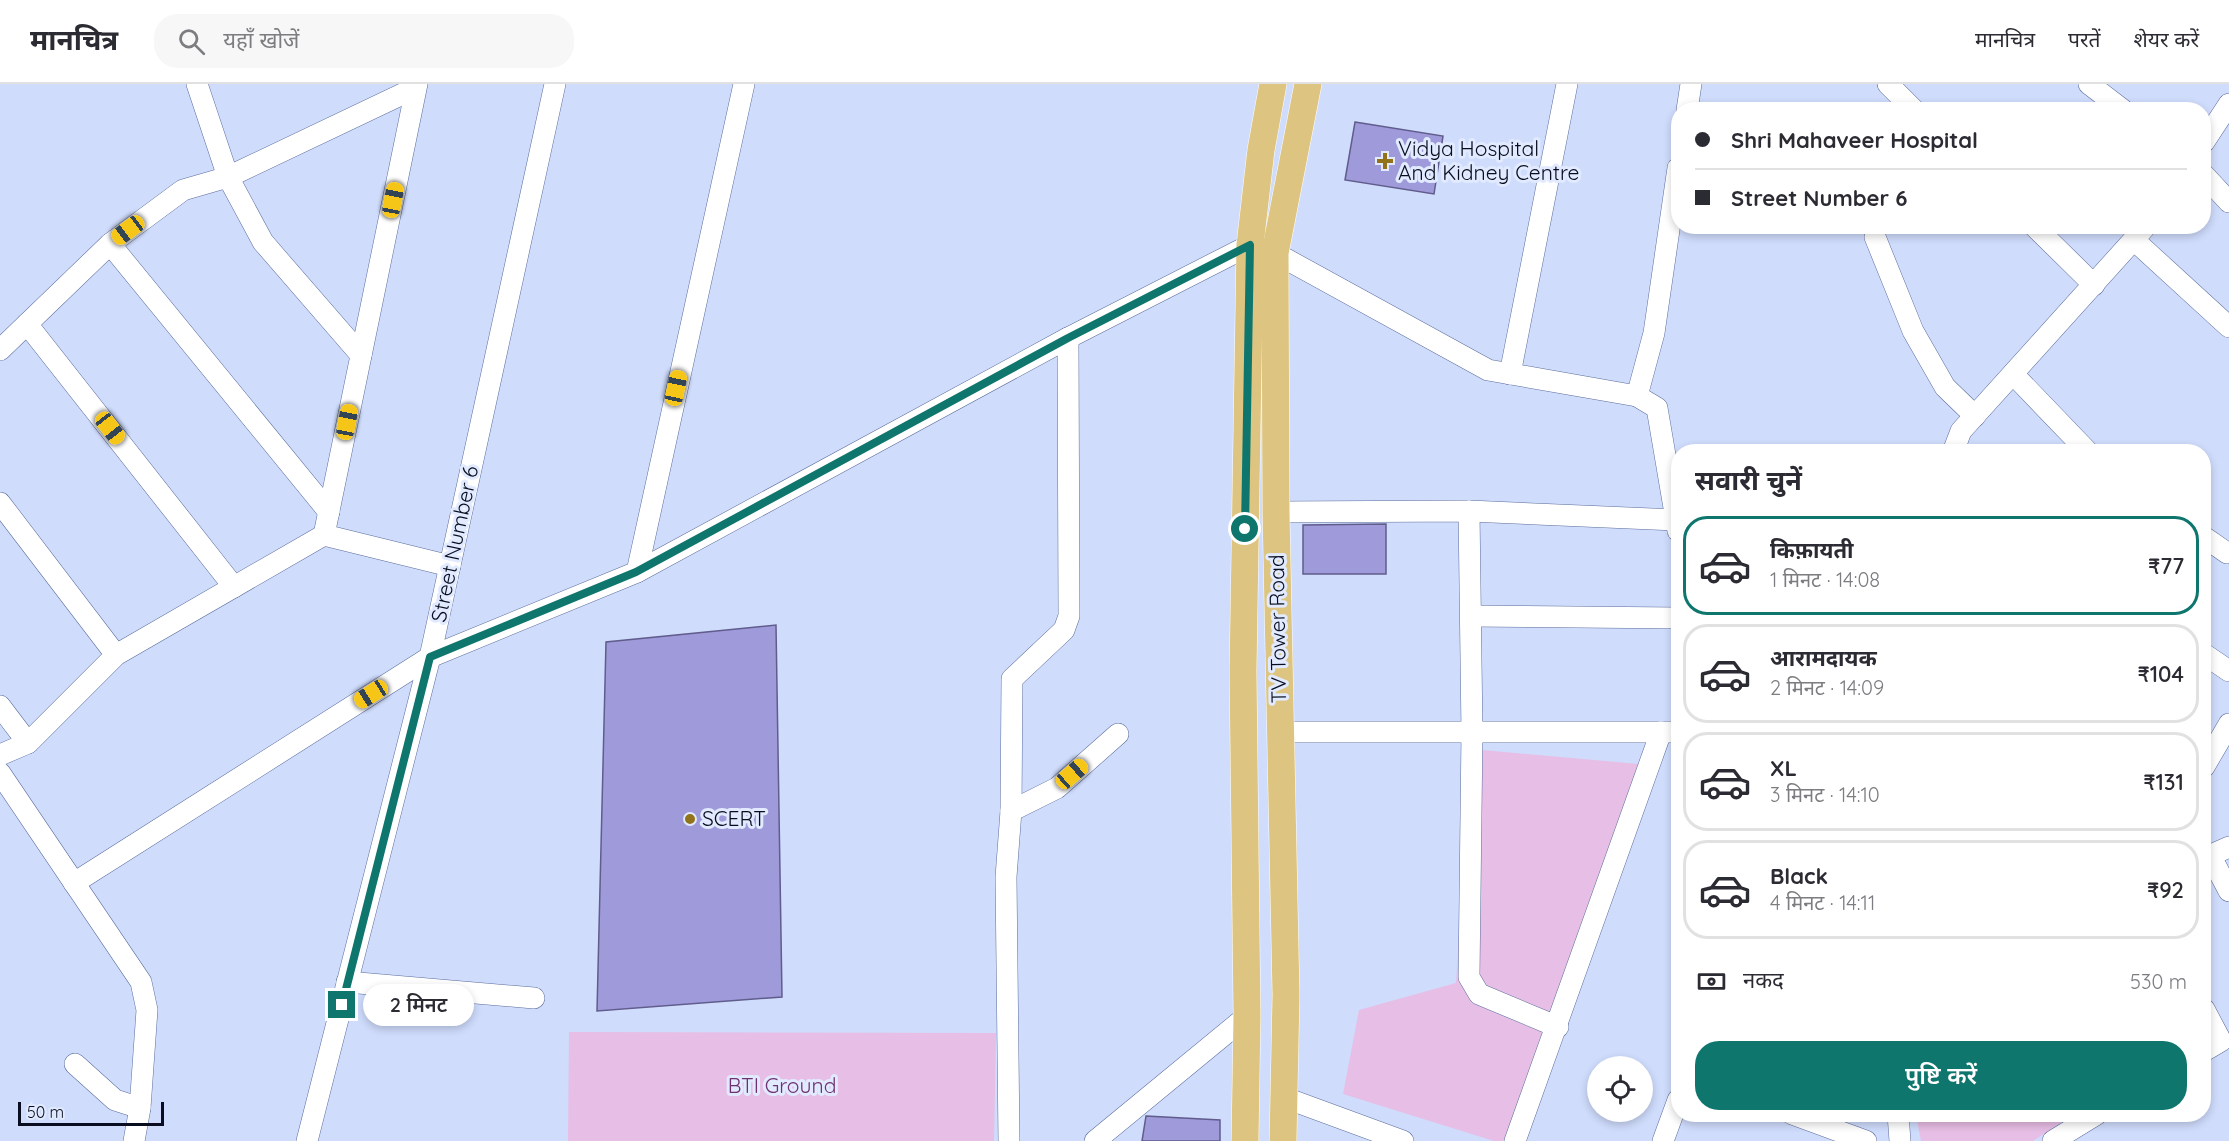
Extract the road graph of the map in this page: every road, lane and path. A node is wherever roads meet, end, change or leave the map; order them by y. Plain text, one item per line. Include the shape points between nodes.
1 (197, 84) edge
2 (555, 84) edge
3 (744, 84) edge
4 (1273, 84) edge
5 (1308, 84) edge
6 (1567, 84) edge
7 (1691, 84) edge
8 (1888, 84) edge
9 (2090, 84) edge
10 (416, 86) edge
11 (1688, 102) edge
12 (1906, 102) edge
13 (2113, 102) edge
14 (2229, 104) edge
15 (2211, 131) edge
16 (228, 177) junction
17 (2211, 183) edge
18 (2229, 202) edge
19 (1671, 216) edge
20 (2042, 234) edge
21 (2139, 234) edge
22 (2141, 234) edge
23 (1875, 237) dead end
24 (110, 244) junction
25 (1250, 245) junction
26 (1275, 253) junction
27 (2094, 285) junction
28 (27, 324) junction
29 (2229, 327) edge
30 (1068, 338) junction
31 (0, 350) edge
32 (361, 355) junction
33 (1510, 374) junction
34 (2013, 374) junction
35 (1637, 396) junction
36 (1975, 416) junction
37 (1956, 444) edge
38 (2080, 444) edge
39 (1671, 490) edge
40 (0, 503) edge
41 (1469, 511) junction
42 (329, 512) junction
43 (1276, 512) junction
44 (1671, 525) edge
45 (324, 535) junction
46 (2211, 542) edge
47 (2227, 553) dead end
48 (450, 566) junction
49 (636, 572) junction
50 (234, 587) junction
51 (1471, 616) junction
52 (1671, 618) edge
53 (116, 655) junction
54 (430, 657) junction
55 (2211, 659) edge
56 (2229, 671) edge
57 (0, 706) edge
58 (2229, 724) edge
59 (1280, 732) junction
60 (1670, 732) edge
61 (1472, 733) junction
62 (1118, 734) dead end
63 (28, 743) junction
64 (0, 755) edge
65 (2211, 755) edge
66 (0, 773) edge
67 (1011, 811) junction
68 (2214, 853) edge
69 (74, 883) junction
70 (2229, 891) edge
71 (347, 982) junction
72 (534, 998) dead end
73 (1247, 1016) junction
74 (1558, 1027) junction
75 (2211, 1029) edge
76 (2218, 1049) edge
77 (75, 1064) dead end
78 (1283, 1097) junction
79 (140, 1108) junction
80 (1671, 1120) edge
81 (1814, 1122) edge
82 (1899, 1122) edge
83 (2084, 1122) edge
84 (134, 1141) edge
85 (307, 1141) edge
86 (1009, 1141) edge
87 (1095, 1141) edge
88 (1245, 1141) edge
89 (1283, 1141) edge
90 (1403, 1141) edge
91 (1515, 1141) edge
92 (1663, 1141) edge
93 (1866, 1141) edge
94 (1900, 1141) edge
95 (2053, 1141) edge

1 - 16 street
2 - 48 street, Street Number 6
3 - 49 street
4 - 25 main road, TV Tower Road
5 - 26 main road, TV Tower Road
6 - 33 street
7 - 11 street
8 - 12 street
9 - 13 street
10 - 16 street
10 - 32 street
14 - 15 street
16 - 24 street via 183,190
16 - 32 street via 263,242
17 - 18 street
19 - 35 street via 1654,333
20 - 27 street
21 - 27 street
22 - 29 street
23 - 36 street via 1913,331 1945,387
24 - 28 street
24 - 42 street
25 - 30 street
25 - 73 main road, TV Tower Road via 1243,672
26 - 33 street via 1488,370
26 - 43 main road, TV Tower Road
27 - 34 street
28 - 31 street
28 - 50 street
30 - 49 street
30 - 67 street via 1069,616 1064,630 1012,679
32 - 42 street
33 - 35 street
34 - 36 street
34 - 38 street
35 - 39 street via 1657,408
36 - 37 street via 1961,431
40 - 53 street
41 - 43 street
41 - 44 street
41 - 51 street
42 - 45 street
43 - 59 main road, TV Tower Road
45 - 48 street
45 - 50 street
46 - 47 street
48 - 54 street, Street Number 6
49 - 54 street
50 - 53 street
51 - 52 street
51 - 61 street
53 - 63 street
54 - 69 street
54 - 71 street, Street Number 6
55 - 56 street
57 - 63 street
58 - 65 street
59 - 61 street
59 - 78 main road, TV Tower Road via 1286,996
60 - 61 street
60 - 74 street
61 - 74 street via 1469,977 1479,994
62 - 67 street via 1057,788
63 - 64 street
66 - 69 street
67 - 86 street via 1006,877
68 - 70 street
69 - 79 street via 141,982 147,1010
71 - 72 street
71 - 85 street, Street Number 6
73 - 87 street
73 - 88 main road, TV Tower Road
74 - 91 street
75 - 76 street
77 - 79 street via 115,1100
78 - 89 main road, TV Tower Road
78 - 90 street
79 - 84 street
80 - 92 street
81 - 93 street
82 - 94 street
83 - 95 street

